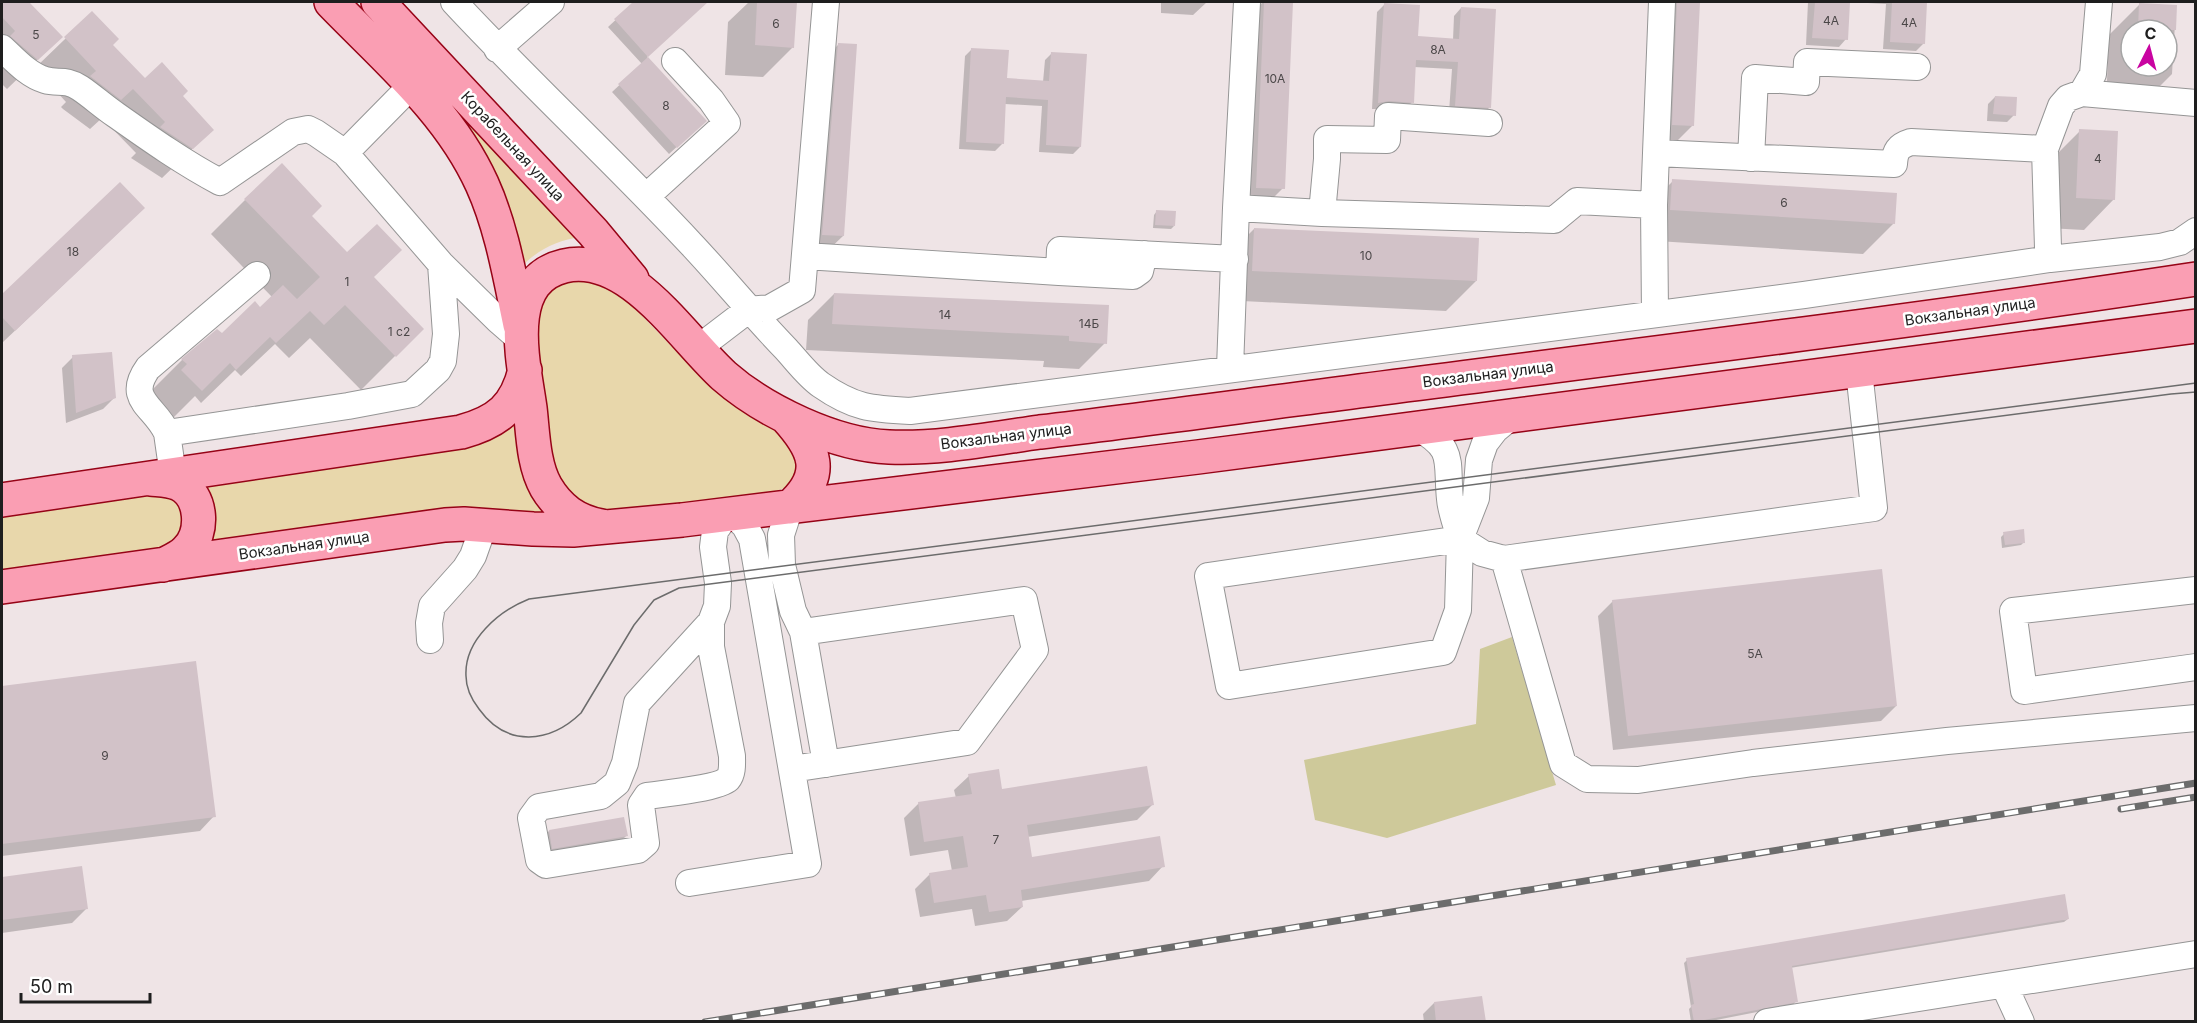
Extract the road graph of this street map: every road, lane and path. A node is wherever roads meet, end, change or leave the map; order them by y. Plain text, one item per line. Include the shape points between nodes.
1 (331, 2) edge
2 (378, 2) edge
3 (454, 2) edge
4 (550, 2) edge
5 (826, 2) edge
6 (1247, 2) edge
7 (1662, 2) edge
8 (2099, 2) edge
9 (2, 48) edge
10 (497, 48) junction
11 (675, 61) dead end
12 (1917, 67) dead end
13 (412, 85) junction
14 (2082, 93) junction
15 (2196, 103) edge
16 (1489, 123) dead end
17 (2045, 149) junction
18 (345, 153) junction
19 (1656, 153) junction
20 (1751, 158) junction
21 (647, 196) junction
22 (1654, 205) junction
23 (1236, 208) junction
24 (1322, 213) junction
25 (2196, 231) edge
26 (2134, 250) junction
27 (805, 256) junction
28 (1235, 259) junction
29 (2050, 259) junction
30 (441, 264) junction
31 (257, 275) dead end
32 (2196, 279) edge
33 (2139, 287) junction
34 (645, 294) junction
35 (748, 310) junction
36 (1655, 314) junction
37 (2196, 327) edge
38 (522, 345) junction
39 (697, 349) junction
40 (1230, 368) junction
41 (1859, 371) junction
42 (785, 416) junction
43 (1512, 416) junction
44 (1418, 428) junction
45 (167, 433) junction
46 (160, 476) junction
47 (2, 500) edge
48 (790, 507) junction
49 (730, 514) junction
50 (682, 520) junction
51 (484, 525) junction
52 (607, 528) junction
53 (1460, 540) junction
54 (713, 547) junction
55 (1504, 559) junction
56 (163, 565) junction
57 (2, 587) edge
58 (2196, 591) edge
59 (711, 622) junction
60 (803, 632) junction
61 (430, 640) dead end
62 (2196, 668) edge
63 (2196, 718) edge
64 (826, 764) junction
65 (792, 769) junction
66 (689, 883) dead end
67 (2196, 954) edge
68 (2004, 985) junction
69 (1767, 1022) edge
70 (2021, 1022) edge

1 - 13 main road
2 - 34 main road, Корабельная улица via 593,232
3 - 10 street
4 - 10 street
5 - 27 street
6 - 23 street
7 - 19 street
8 - 14 street via 2092,74
9 - 18 street via 33,76 81,88 133,127 220,182 293,132 308,129
10 - 21 street
11 - 21 street via 727,123
12 - 20 street via 1808,62 1806,82 1755,78
13 - 18 street
13 - 38 main road via 443,120 482,183 503,249
14 - 15 street
14 - 17 street via 2068,98 2061,106
16 - 24 street via 1388,116 1387,140 1327,139
17 - 20 street via 1911,142 1901,145 1894,164
17 - 29 street
18 - 30 street
19 - 20 street
19 - 22 street
21 - 35 street
22 - 24 street via 1577,201 1554,220
22 - 36 street
23 - 24 street
23 - 28 street
25 - 26 street via 2180,242
26 - 29 street
26 - 33 street
27 - 28 street via 1059,272 1060,250
27 - 35 street via 802,290 770,308
28 - 40 street
29 - 36 street
30 - 38 street
30 - 45 street via 446,334 443,361 412,394
31 - 45 street via 148,368 140,380 141,398
32 - 33 main road, Вокзальная улица
33 - 42 main road, Вокзальная улица via 928,446 858,443
34 - 38 main road, Вокзальная улица via 598,267 582,264 548,272 525,301
34 - 39 main road, Вокзальная улица
35 - 39 street
35 - 40 street via 818,383 844,400 872,410 910,411
36 - 40 street
37 - 41 main road, Вокзальная улица
38 - 46 main road, Вокзальная улица via 520,389 512,403 492,421 477,428
38 - 52 main road, Вокзальная улица via 540,475 568,514
39 - 42 main road, Вокзальная улица via 724,376
41 - 43 main road, Вокзальная улица
41 - 55 street via 1874,508
42 - 48 main road, Вокзальная улица via 811,449 813,462 809,485
43 - 44 main road, Вокзальная улица
43 - 53 street via 1485,443 1479,460 1476,498
44 - 48 main road, Вокзальная улица
44 - 53 street via 1443,447 1449,463 1450,501
45 - 46 street
46 - 47 main road, Вокзальная улица
46 - 56 main road via 185,488 198,514 196,534 189,549
48 - 49 main road, Вокзальная улица
48 - 60 street via 781,535 782,565 793,611
49 - 50 main road, Вокзальная улица
49 - 54 street via 715,531
49 - 65 street via 745,526 752,539
50 - 52 main road, Вокзальная улица
50 - 54 street via 707,532
51 - 52 main road, Вокзальная улица via 533,530
51 - 56 main road, Вокзальная улица via 414,528
51 - 61 street via 465,569 432,606
53 - 53 street via 1208,576 1229,686 1443,652 1458,610
53 - 55 street via 1482,553
54 - 59 street via 718,583 717,606
55 - 63 street via 1563,764 1587,779 1638,780 1947,741
56 - 57 main road, Вокзальная улица
58 - 62 street via 2013,611 2024,691
59 - 59 street via 637,703 626,763 617,783 601,796 539,807 531,818 539,860 546,865 638,850 646,843 641,805 647,796 715,786 727,780 732,771 732,756 711,647
60 - 64 street
60 - 64 street via 1024,600 1035,650 967,742
64 - 65 street
65 - 66 street via 808,864
67 - 68 street
68 - 69 street
68 - 70 street

